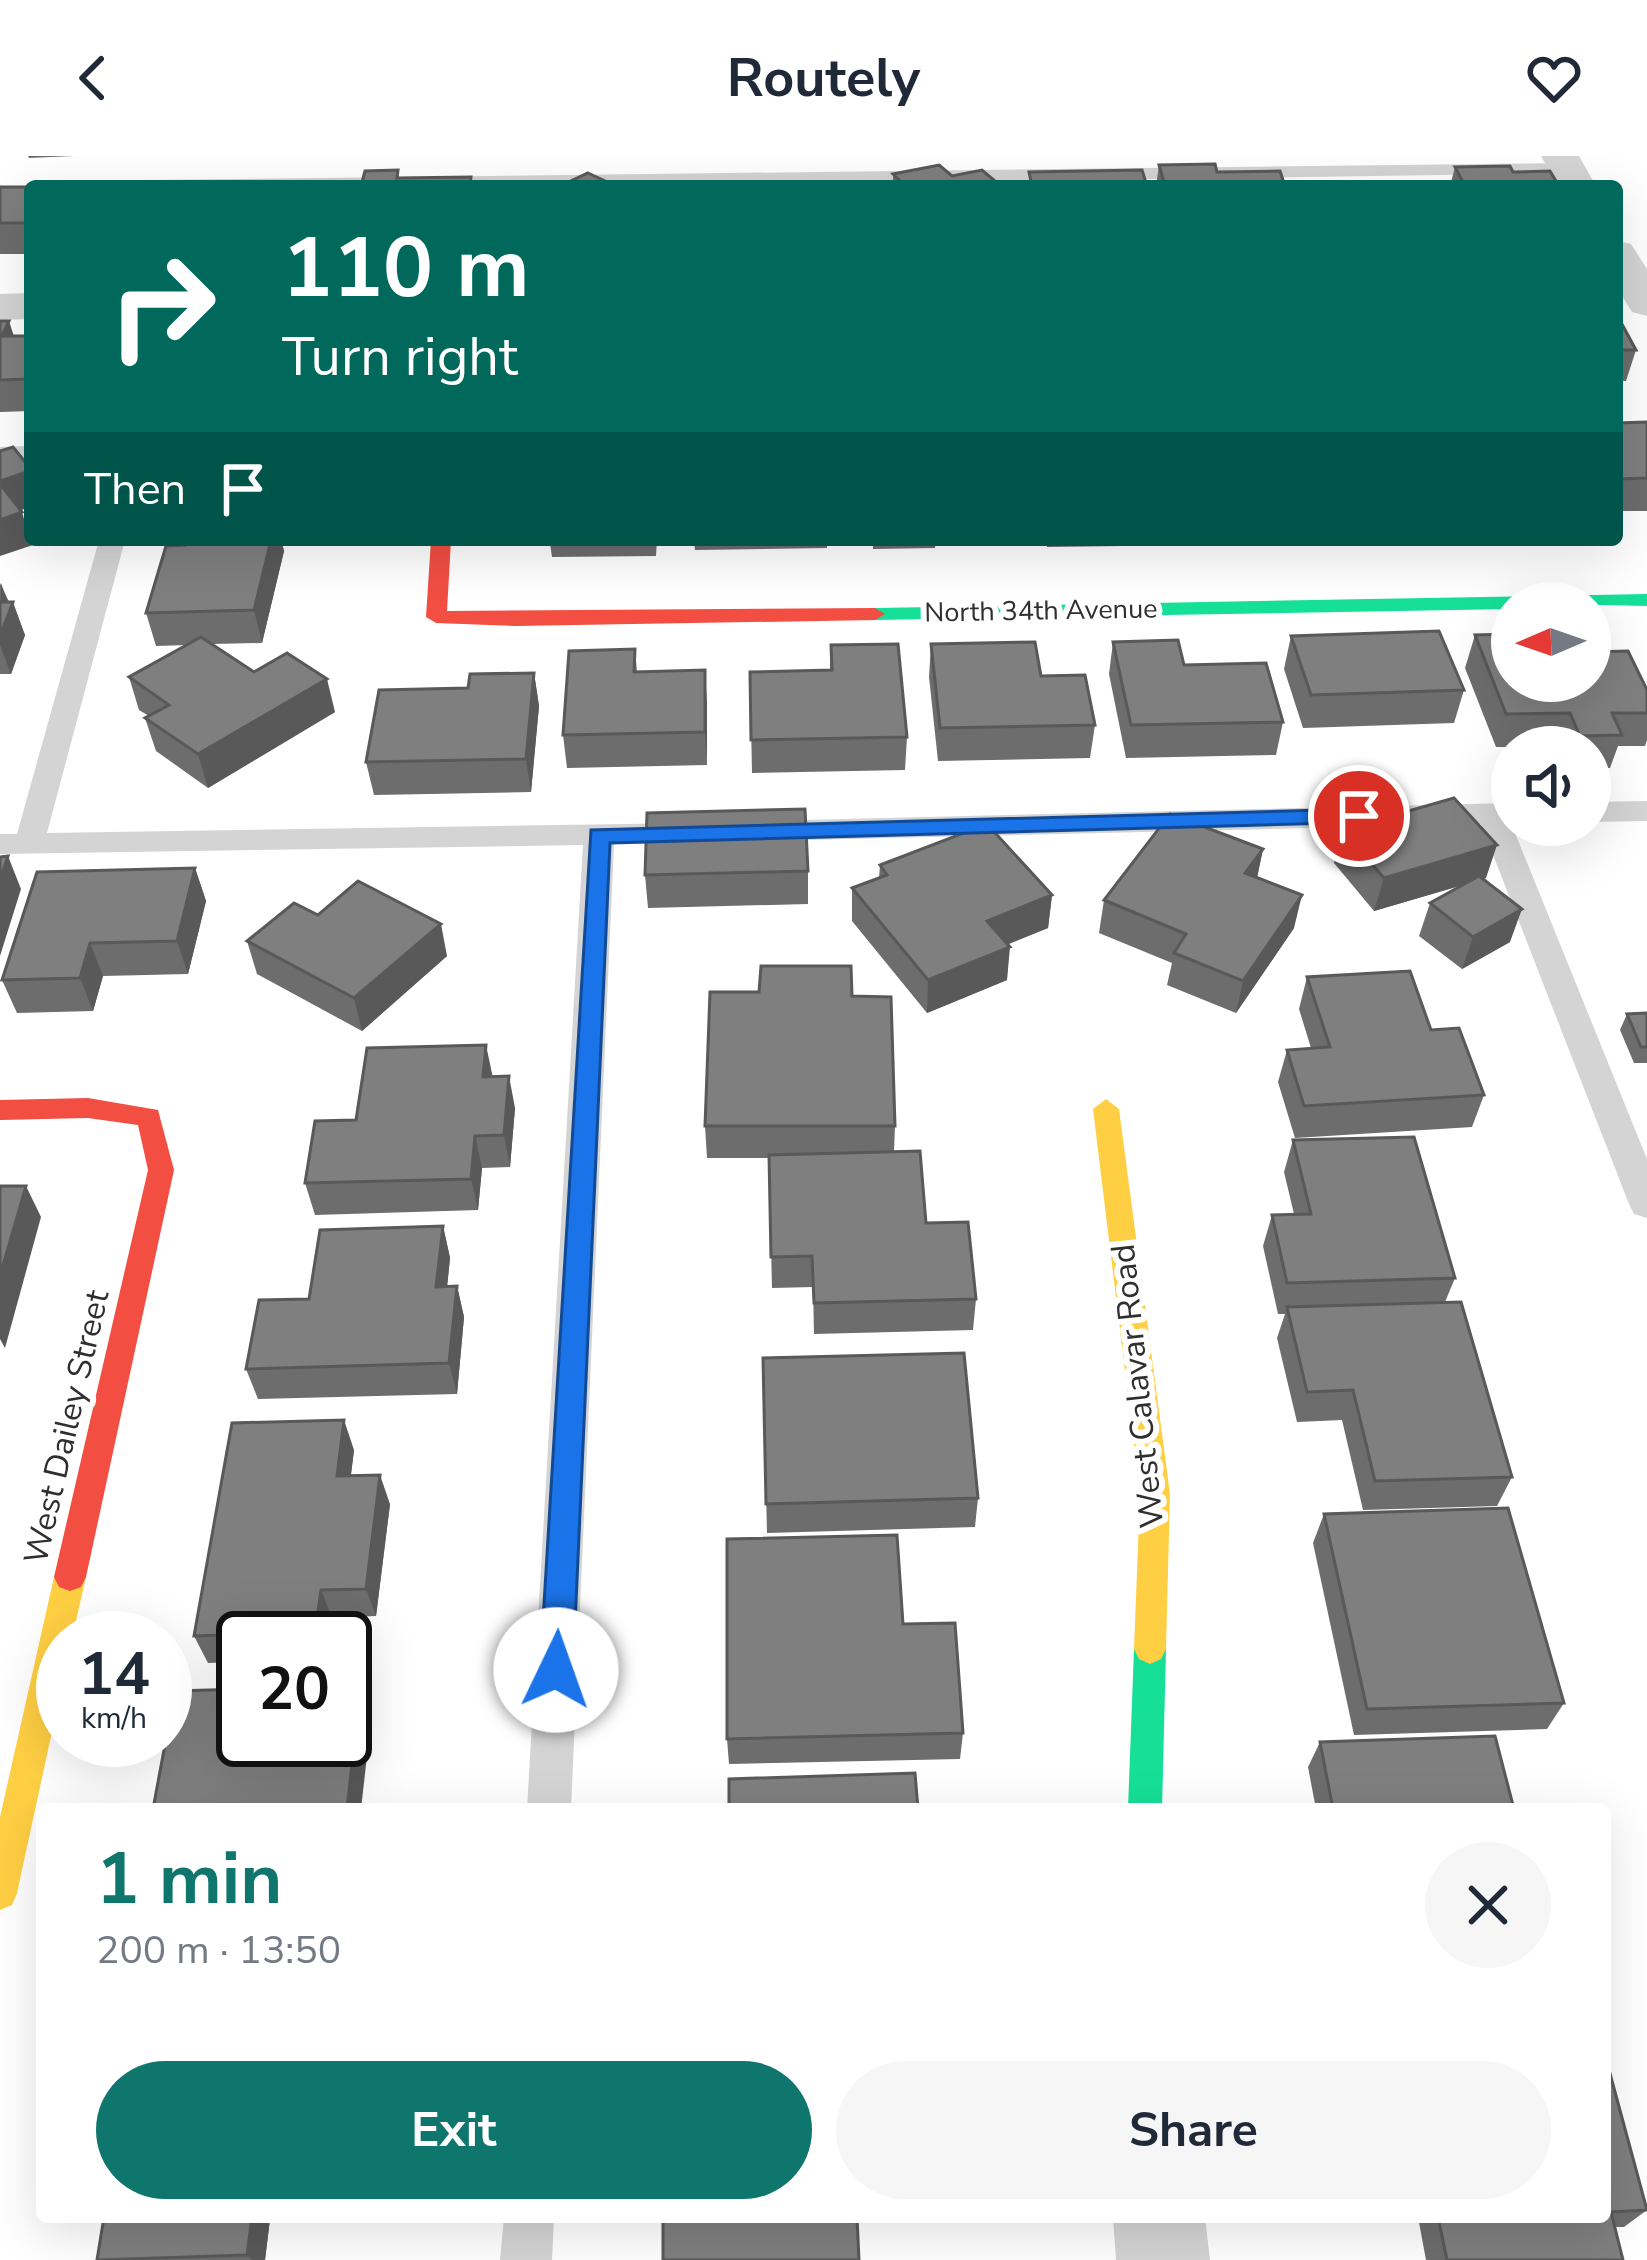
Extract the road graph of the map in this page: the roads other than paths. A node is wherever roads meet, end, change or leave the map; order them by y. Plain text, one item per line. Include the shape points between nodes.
1 (1568, 170) edge
2 (771, 180) edge
3 (110, 546) edge
4 (441, 546) edge
5 (1647, 601) edge
6 (1647, 811) edge
7 (1611, 812) edge
8 (1491, 813) edge
9 (599, 835) junction
10 (14, 844) edge
11 (1514, 846) edge
12 (1106, 1108) dead end
13 (0, 1110) edge
14 (1647, 1204) edge
15 (549, 1803) edge
16 (1145, 1803) edge
17 (0, 1893) edge
18 (529, 2223) edge
19 (1160, 2223) edge
20 (526, 2260) edge
21 (1163, 2260) edge

1 - 2 lane
3 - 10 lane
4 - 5 street, North 34th Avenue via 436,617
6 - 7 lane
8 - 9 lane
9 - 10 lane
9 - 15 lane
11 - 14 lane
12 - 16 street, West Calavar Road via 1155,1494
13 - 17 street, West Dailey Street via 88,1108 149,1117 161,1170
18 - 20 lane
19 - 21 street

